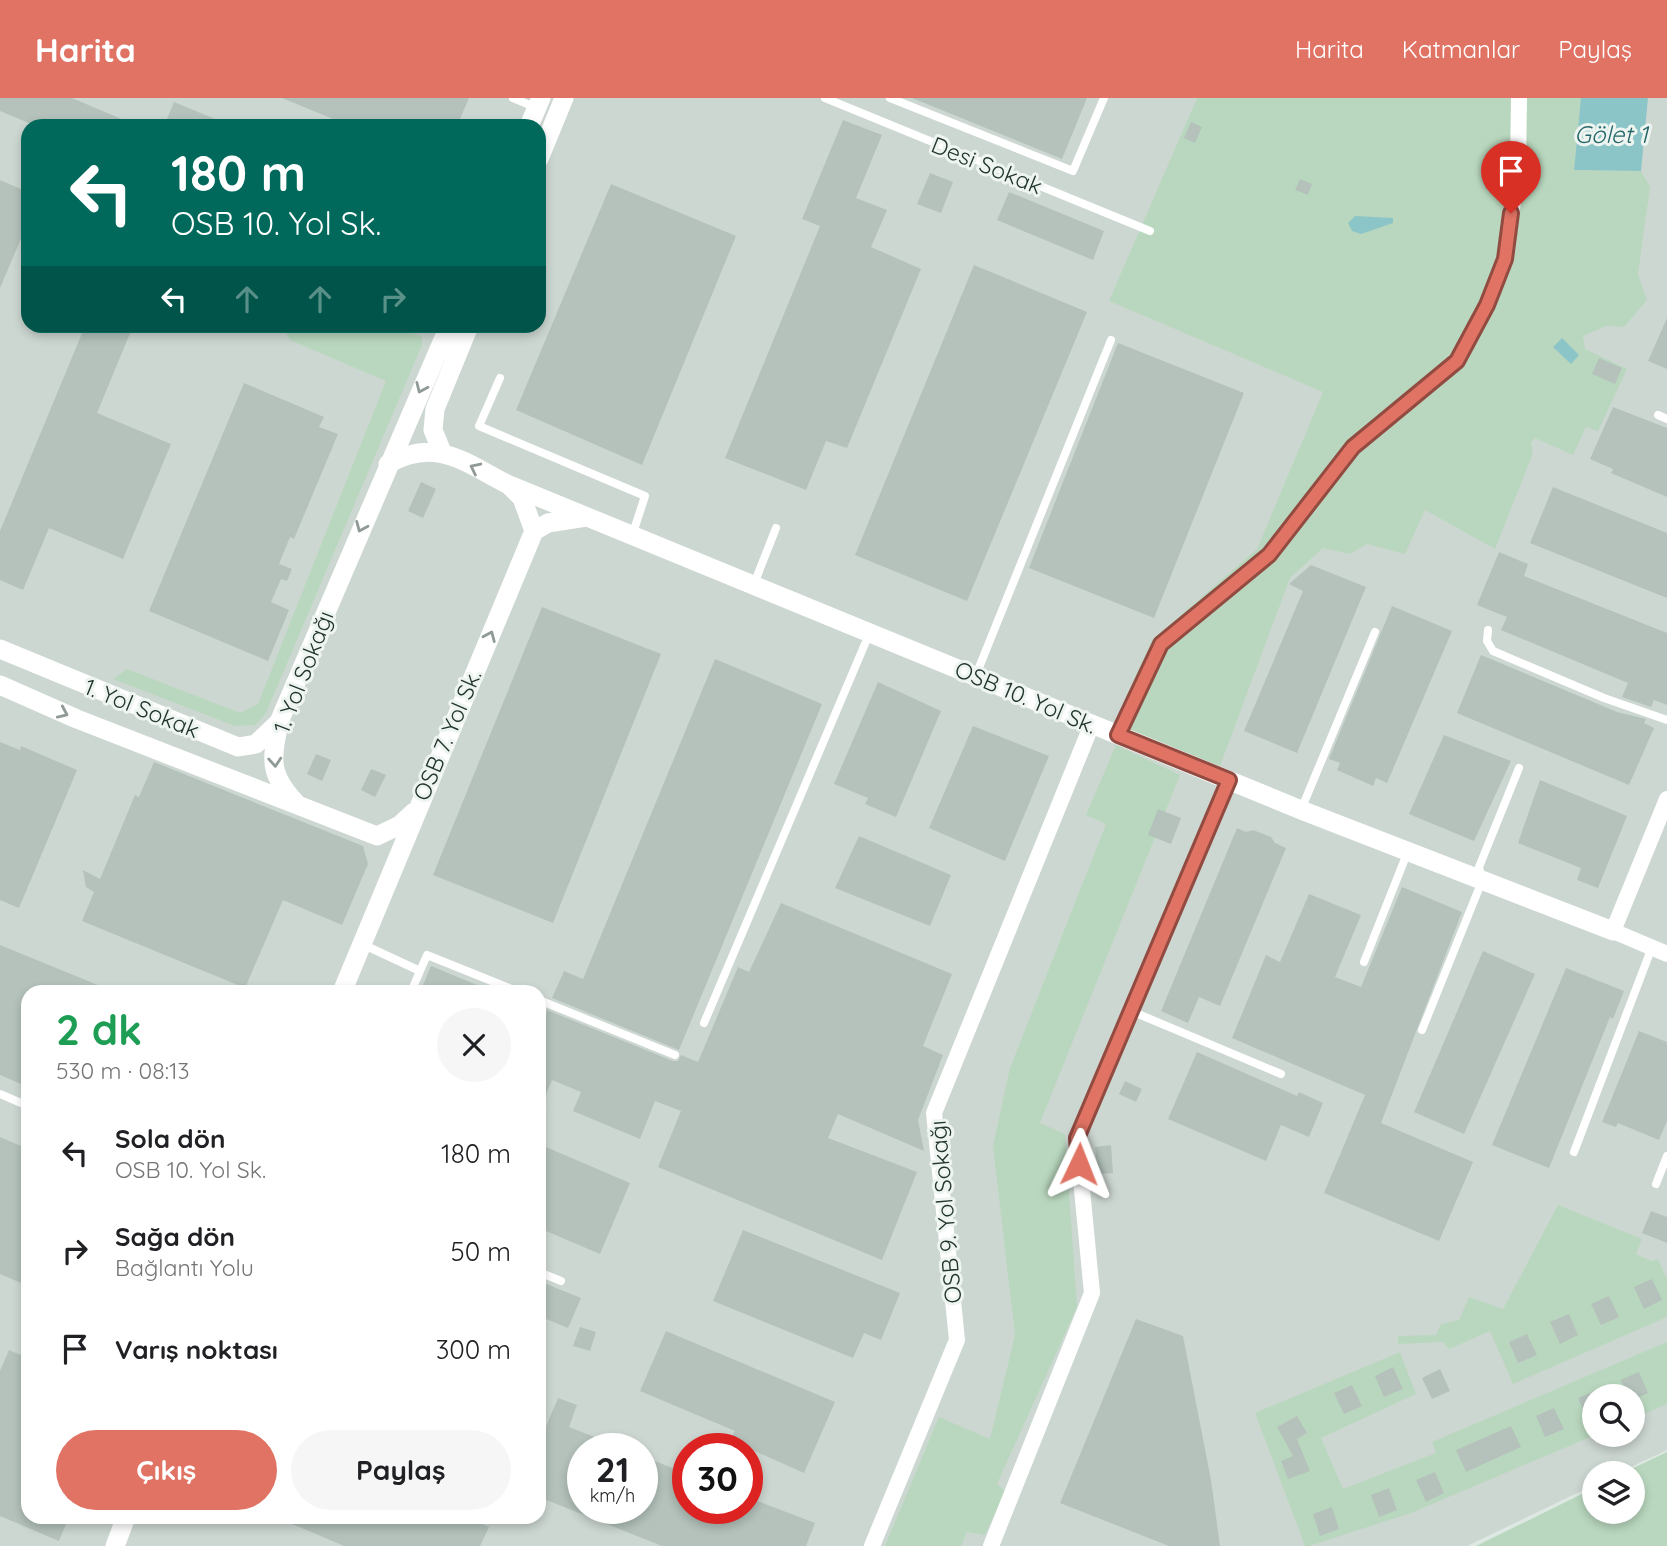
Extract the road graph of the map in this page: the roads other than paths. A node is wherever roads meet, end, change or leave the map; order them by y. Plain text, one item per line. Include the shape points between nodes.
1 (513, 98) edge
2 (564, 98) edge
3 (825, 98) edge
4 (890, 98) edge
5 (1104, 98) edge
6 (1519, 98) edge
7 (536, 111) edge
8 (546, 142) edge
9 (1150, 231) dead end
10 (451, 337) edge
11 (1111, 341) dead end
12 (500, 378) dead end
13 (1658, 415) dead end
14 (1667, 419) edge
15 (442, 452) junction
16 (388, 464) junction
17 (508, 484) junction
18 (590, 516) junction
19 (776, 528) dead end
20 (534, 531) junction
21 (634, 533) junction
22 (754, 584) junction
23 (1488, 630) dead end
24 (870, 632) junction
25 (1374, 632) dead end
26 (0, 649) edge
27 (976, 676) junction
28 (0, 685) edge
29 (1667, 720) edge
30 (279, 722) junction
31 (1092, 724) junction
32 (1118, 735) junction
33 (1519, 768) dead end
34 (1229, 780) junction
35 (1667, 799) edge
36 (295, 802) junction
37 (1300, 810) junction
38 (415, 811) junction
39 (377, 836) junction
40 (1408, 851) junction
41 (393, 872) junction
42 (1482, 881) junction
43 (1613, 932) junction
44 (362, 944) junction
45 (1659, 951) edge
46 (1364, 962) dead end
47 (420, 971) junction
48 (345, 985) edge
49 (414, 985) edge
50 (502, 985) edge
51 (546, 1003) edge
52 (1131, 1011) junction
53 (704, 1023) dead end
54 (1422, 1031) dead end
55 (675, 1055) dead end
56 (1280, 1073) dead end
57 (0, 1094) edge
58 (21, 1103) edge
59 (1574, 1152) dead end
60 (1667, 1156) edge
61 (1656, 1184) dead end
62 (546, 1275) edge
63 (561, 1281) dead end
64 (123, 1524) edge
65 (115, 1546) edge
66 (872, 1546) edge
67 (991, 1546) edge

1 - 7 lane
2 - 8 street
3 - 9 lane, Desi Sokak
4 - 5 lane via 1073,171
6 - 32 street via 1518,167 1505,259 1457,361 1353,447 1269,555 1161,644
10 - 15 street via 433,430
10 -> 16 street, 1. Yol Sokağı
11 - 27 lane
12 - 21 lane via 480,426 645,496
13 - 14 lane
15 - 16 street via 417,451
17 -> 15 street, OSB 10. Yol Sk.
16 -> 30 street, 1. Yol Sokağı
17 - 18 street, OSB 10. Yol Sk.
17 - 20 street via 522,498
18 - 20 street via 564,519
18 - 21 street, OSB 10. Yol Sk.
19 - 22 lane
38 -> 20 street, OSB 7. Yol Sk.
21 - 22 street, OSB 10. Yol Sk.
22 - 24 street, OSB 10. Yol Sk.
23 - 29 lane via 1487,641 1493,651
24 - 27 street, OSB 10. Yol Sk.
24 - 53 lane
25 - 37 lane
26 - 30 street, 1. Yol Sokak via 239,747 256,744
27 - 31 street, OSB 10. Yol Sk.
28 -> 36 street
30 -> 36 street, 1. Yol Sokağı via 272,761 279,785
31 - 32 street, OSB 10. Yol Sk.
31 - 66 street, OSB 9. Yol Sokağı via 934,1113 957,1340
32 - 34 street, OSB 10. Yol Sk.
33 - 42 lane via 1479,867
34 - 37 street, OSB 10. Yol Sk.
34 - 52 street
35 - 43 street
36 - 39 street
37 - 40 street, OSB 10. Yol Sk.
38 - 39 street
38 - 41 street, OSB 7. Yol Sk.
39 - 41 street
40 - 42 street, OSB 10. Yol Sk.
40 - 46 lane
41 - 44 street, OSB 7. Yol Sk.
42 - 43 street, OSB 10. Yol Sk.
42 - 54 lane
43 - 45 street
44 - 47 lane
44 - 48 street, OSB 7. Yol Sk.
45 - 59 lane
47 - 49 lane
47 - 50 lane via 427,955
51 - 55 lane
52 - 56 lane
52 - 67 street via 1077,1138 1091,1293
57 - 58 lane
60 - 61 lane
62 - 63 lane
64 - 65 street

